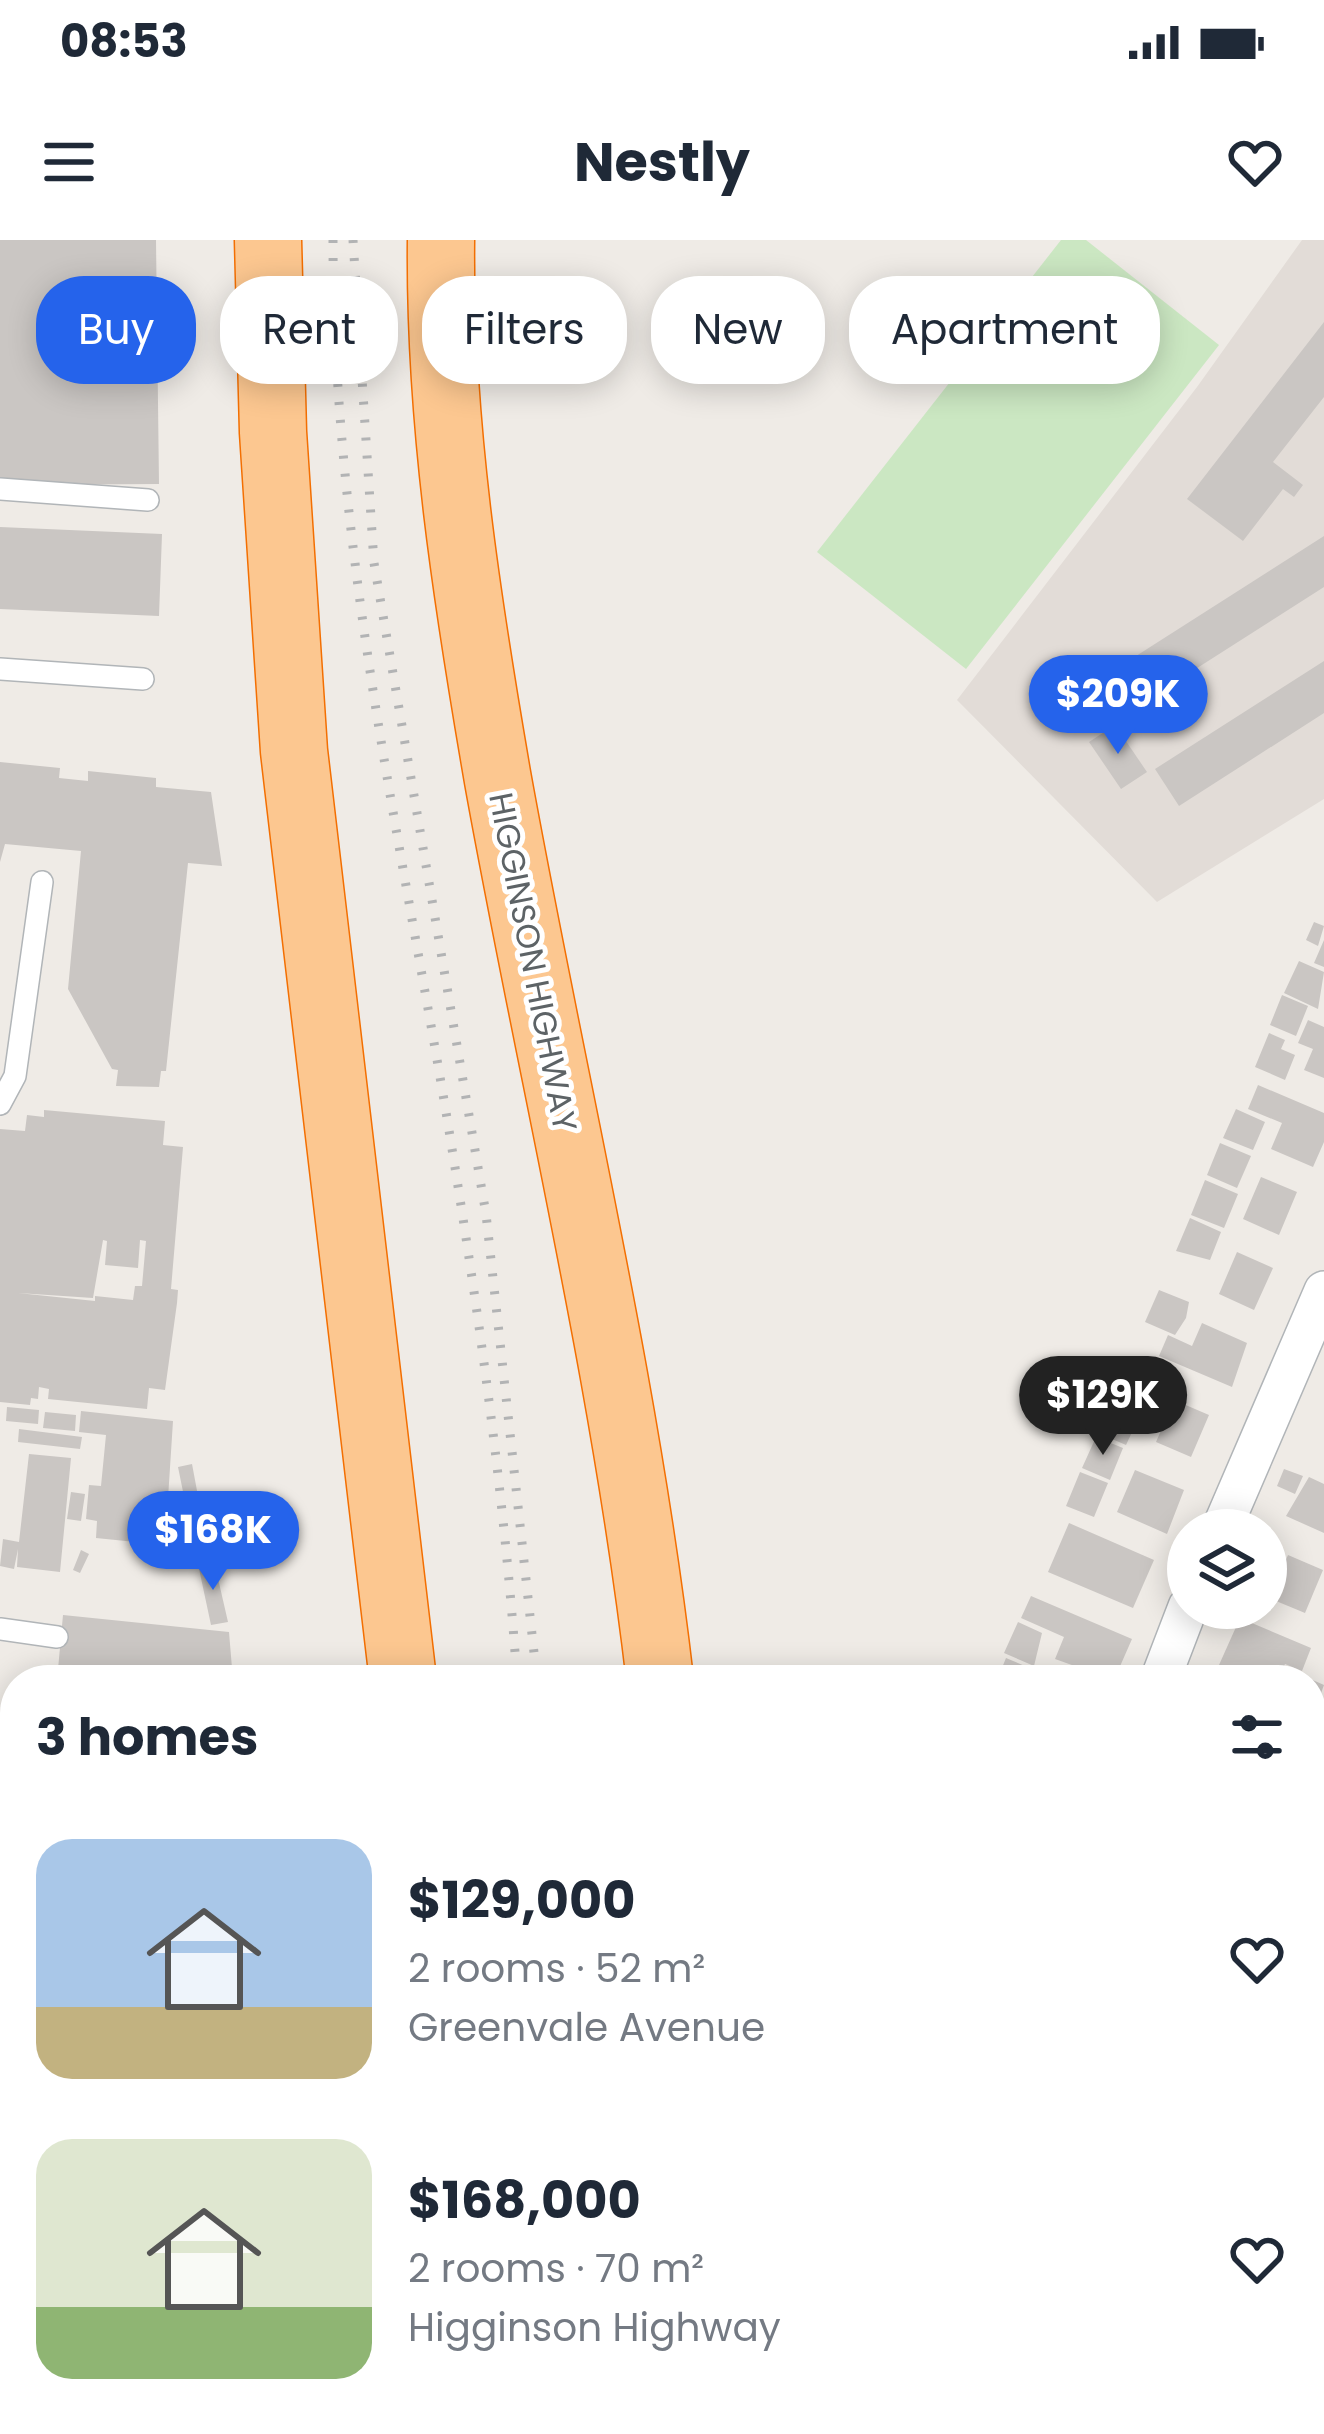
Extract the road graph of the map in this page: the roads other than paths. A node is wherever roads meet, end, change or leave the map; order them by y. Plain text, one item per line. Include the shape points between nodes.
1 (268, 240) edge
2 (441, 240) edge
3 (0, 489) edge
4 (148, 500) dead end
5 (0, 669) edge
6 (143, 679) dead end
7 (42, 882) dead end
8 (0, 1104) edge
9 (1324, 1291) edge
10 (1230, 1509) edge
11 (0, 1629) edge
12 (1180, 1629) edge
13 (57, 1637) dead end
14 (402, 1665) edge
15 (658, 1665) edge
16 (1166, 1665) edge

1 - 14 highway via 294,751
2 - 15 highway, HIGGINSON HIGHWAY via 448,436 478,666
3 - 4 lane
5 - 6 lane
7 - 8 lane via 15,1076
9 - 10 street
11 - 13 lane
12 - 16 street

